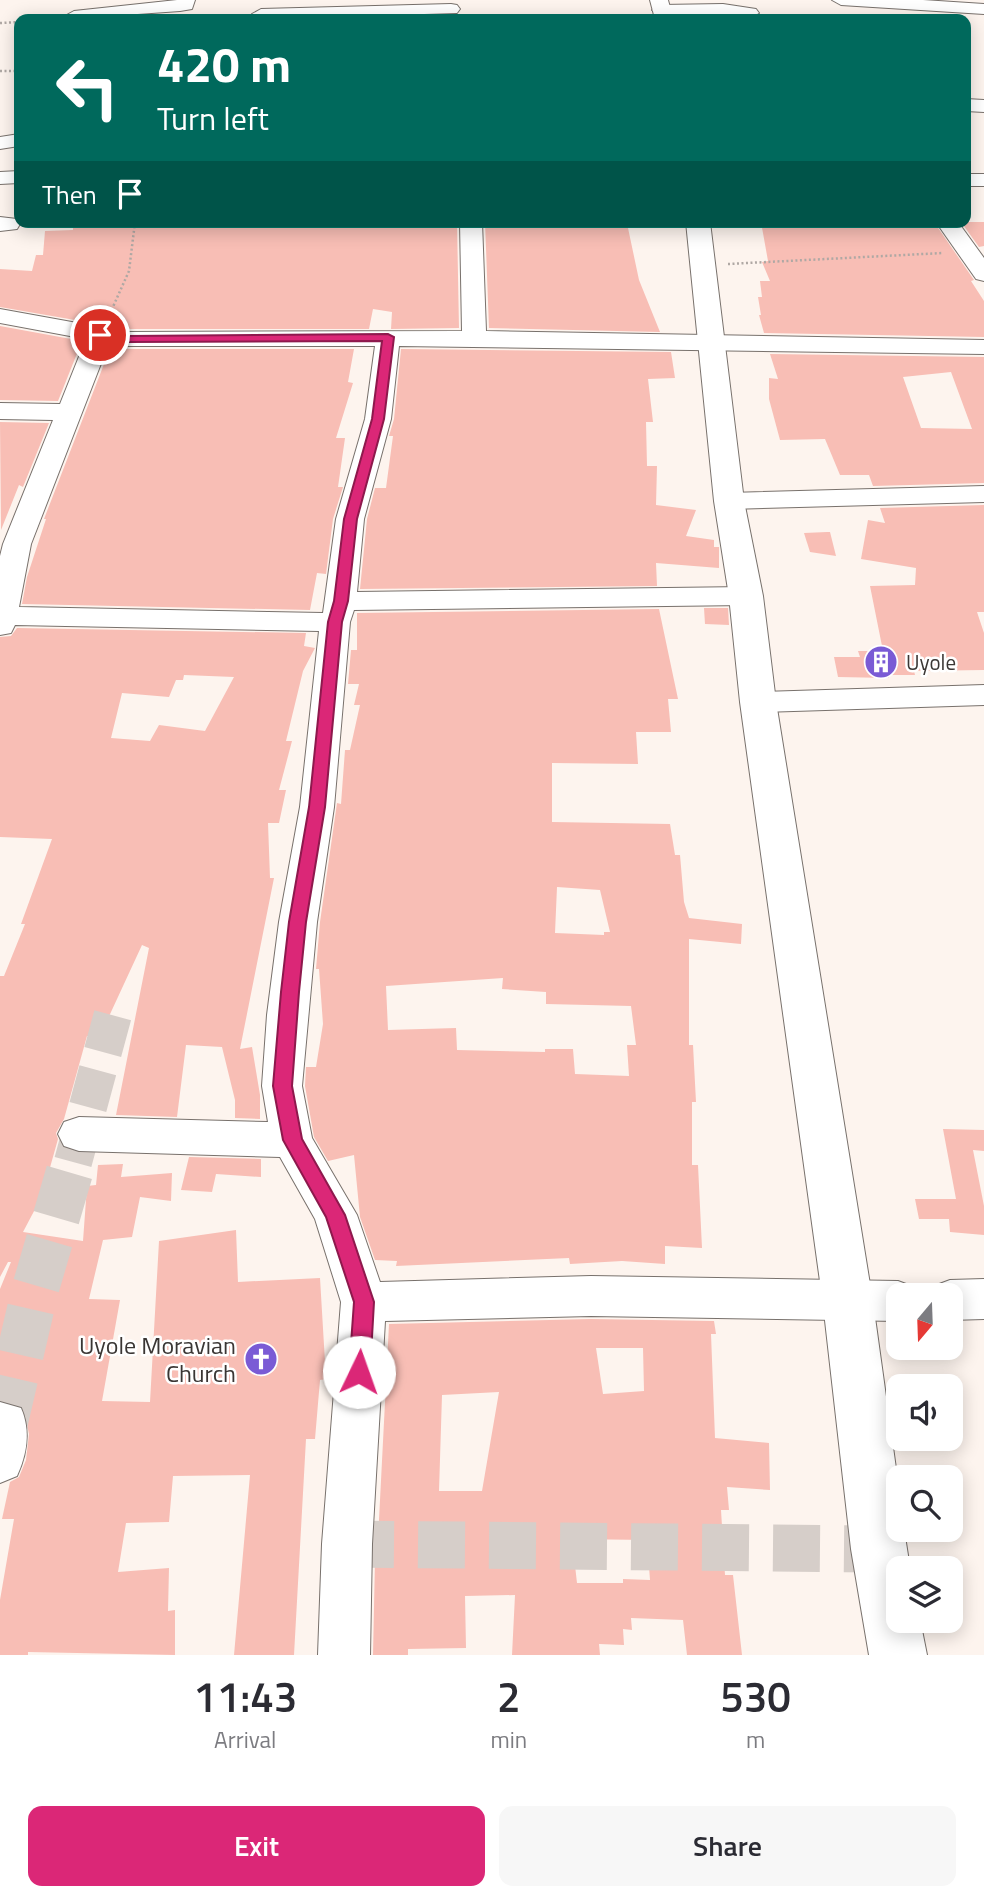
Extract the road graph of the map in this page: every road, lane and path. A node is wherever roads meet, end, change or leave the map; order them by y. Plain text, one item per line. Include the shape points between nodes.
1 (841, 0) edge
2 (186, 8) edge
3 (452, 9) edge
4 (984, 9) edge
5 (661, 10) edge
6 (74, 12) edge
7 (750, 13) dead end
8 (358, 14) edge
9 (134, 228) edge
10 (471, 228) edge
11 (699, 228) edge
12 (951, 228) edge
13 (968, 253) junction
14 (705, 266) junction
15 (984, 274) edge
16 (0, 316) edge
17 (100, 335) junction
18 (388, 337) junction
19 (474, 338) junction
20 (714, 343) junction
21 (984, 347) edge
22 (0, 411) edge
23 (68, 412) junction
24 (984, 494) edge
25 (729, 502) junction
26 (746, 596) junction
27 (338, 612) junction
28 (2, 621) edge
29 (984, 695) edge
30 (758, 702) junction
31 (79, 1133) dead end
32 (292, 1140) junction
33 (984, 1299) edge
34 (963, 1300) edge
35 (886, 1301) edge
36 (364, 1302) junction
37 (848, 1303) junction
38 (0, 1424) edge
39 (0, 1460) edge
40 (344, 1655) edge
41 (898, 1655) edge

1 - 4 street
2 - 6 street
3 - 8 street
5 - 7 street
9 - 17 path via 129,271
10 - 19 street
11 - 14 highway
12 - 13 street
13 - 14 path
13 - 15 street
14 - 20 highway
16 - 17 street
17 - 18 street via 127,339
17 - 23 street
18 - 19 street
18 - 27 street via 378,419 350,519
19 - 20 street
20 - 21 street
20 - 25 highway
22 - 23 street
23 - 28 street via 17,544
24 - 25 street
25 - 26 highway
26 - 27 street
26 - 30 highway
27 - 28 street
27 - 32 street via 317,807 287,1015 282,1086
29 - 30 street
30 - 37 highway
31 - 32 street
32 - 36 street via 335,1215
33 - 34 street
35 - 37 street
36 - 37 street via 591,1296
36 - 40 street
37 - 41 highway
38 - 39 street via 5,1424

